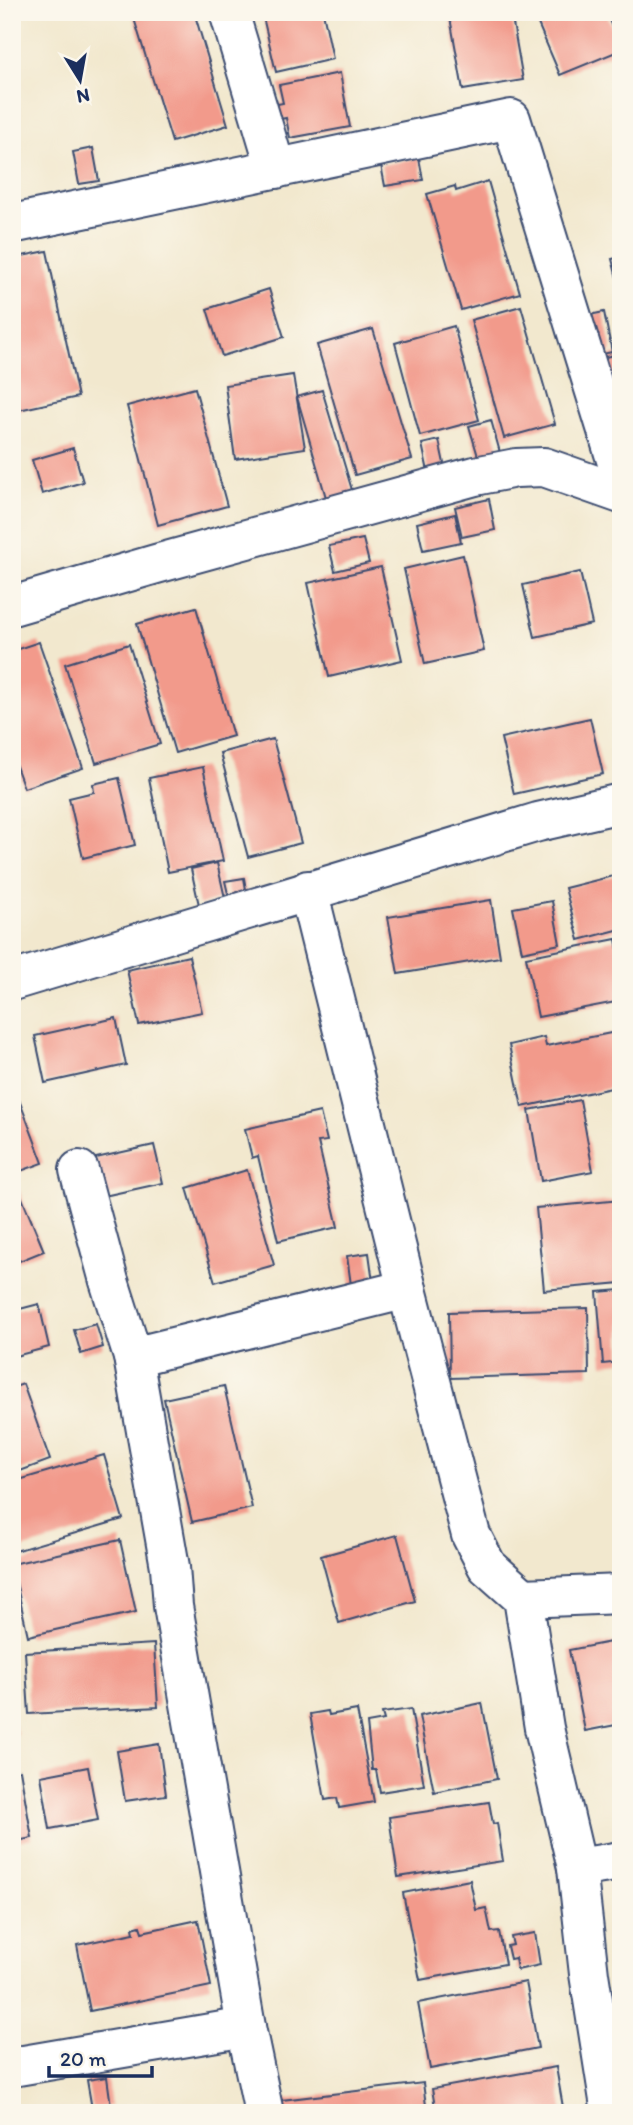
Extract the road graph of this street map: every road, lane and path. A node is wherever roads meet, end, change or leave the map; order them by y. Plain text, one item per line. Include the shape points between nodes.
1 (229, 12) edge
2 (276, 169) junction
3 (12, 224) edge
4 (621, 476) edge
5 (621, 494) edge
6 (12, 606) edge
7 (621, 803) edge
8 (308, 890) junction
9 (12, 981) edge
10 (79, 1170) dead end
11 (407, 1289) junction
12 (133, 1357) junction
13 (621, 1594) edge
14 (523, 1598) junction
15 (621, 1861) edge
16 (577, 1868) junction
17 (246, 2027) junction
18 (12, 2067) edge
19 (264, 2113) edge
20 (611, 2113) edge

1 - 2 street
2 - 3 street
2 - 4 street via 511,119
5 - 6 street via 544,467 516,468
7 - 8 street via 538,822
8 - 9 street
8 - 11 street
10 - 12 street
11 - 12 street
11 - 14 street via 471,1535 487,1566
12 - 17 street
13 - 14 street
14 - 16 street via 544,1728
15 - 16 street
16 - 20 street
17 - 18 street
17 - 19 street

